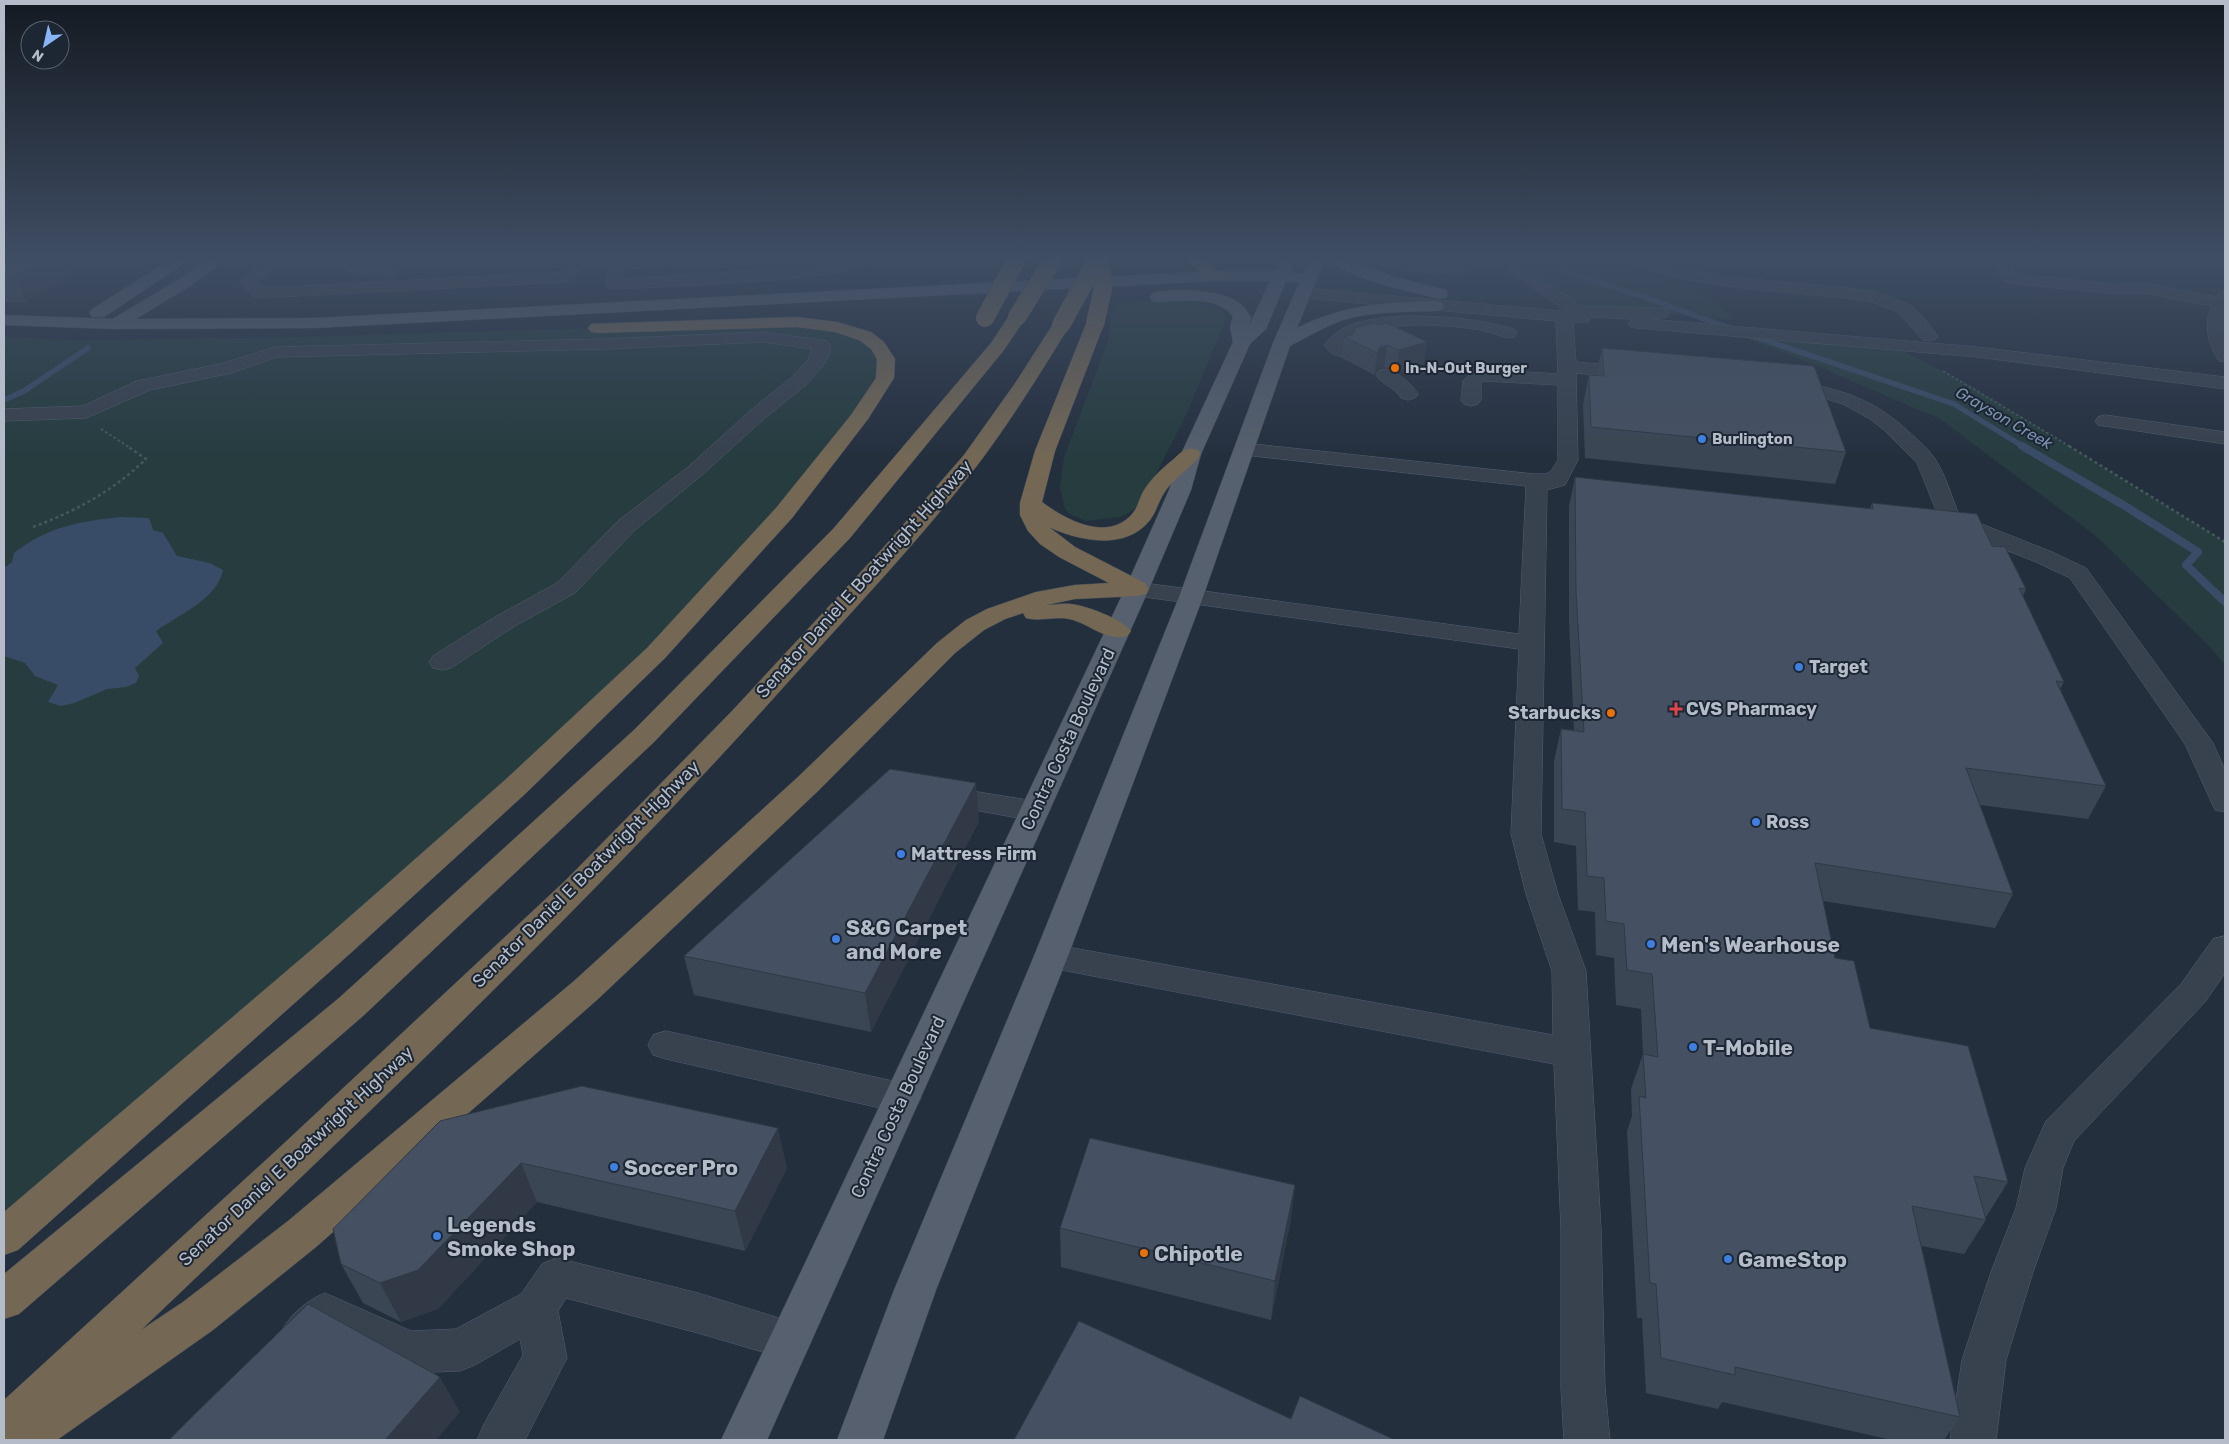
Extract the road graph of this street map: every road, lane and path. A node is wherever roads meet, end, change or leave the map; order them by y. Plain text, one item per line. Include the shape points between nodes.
1 (31, 324) edge
2 (90, 324) edge
3 (112, 324) edge
4 (151, 324) edge
5 (242, 324) edge
6 (647, 324) edge
7 (717, 324) edge
8 (816, 324) edge
9 (988, 324) edge
10 (1012, 324) edge
11 (1061, 324) edge
12 (1096, 324) edge
13 (1239, 324) edge
14 (1259, 324) edge
15 (1290, 324) edge
16 (1320, 324) edge
17 (1374, 324) edge
18 (1472, 324) edge
19 (1572, 324) edge
20 (1723, 324) edge
21 (1726, 324) edge
22 (1921, 324) edge
23 (2216, 324) edge
24 (210, 325) joint
25 (1729, 325) junction
26 (597, 328) junction
27 (79, 332) junction
28 (1508, 333) dead end
29 (1778, 335) junction
30 (1929, 336) junction
31 (51, 339) dead end
32 (1242, 342) junction
33 (1282, 343) junction
34 (998, 346) junction
35 (1342, 352) dead end
36 (2225, 357) edge
37 (1936, 368) dead end
38 (2225, 368) edge
39 (1567, 374) junction
40 (1649, 374) edge
41 (1385, 375) dead end
42 (2225, 383) edge
43 (1768, 384) edge
44 (1408, 394) dead end
45 (1471, 400) dead end
46 (86, 412) junction
47 (4, 415) edge
48 (2106, 421) dead end
49 (2225, 438) edge
50 (1244, 449) junction
51 (1191, 454) junction
52 (1582, 479) edge
53 (1552, 480) junction
54 (1031, 503) junction
55 (1923, 518) edge
56 (1950, 520) junction
57 (33, 527) dead end
58 (2225, 542) edge
59 (1137, 589) junction
60 (1191, 597) junction
61 (996, 614) junction
62 (1118, 631) junction
63 (1532, 642) junction
64 (442, 662) dead end
65 (929, 793) edge
66 (2225, 803) edge
67 (1034, 811) junction
68 (2225, 948) edge
69 (1051, 956) junction
70 (666, 1045) dead end
71 (1572, 1053) junction
72 (902, 1098) junction
73 (4, 1237) edge
74 (4, 1300) edge
75 (536, 1308) junction
76 (790, 1340) junction
77 (272, 1366) edge
78 (4, 1430) edge
79 (18, 1440) edge
80 (500, 1440) edge
81 (744, 1440) edge
82 (860, 1440) edge
83 (1587, 1440) edge
84 (1973, 1440) edge

1 - 27 main road
2 - 27 main road
3 - 27 main road
4 - 24 main road
5 - 24 main road
6 - 26 main road
7 - 26 highway
8 - 73 highway via 865,336 878,346 886,360 885,378 858,419 784,513 656,653 515,787
9 - 34 highway, bridge
10 - 34 highway, bridge
11 - 78 highway, Senator Daniel E Boatwright Highway, bridge via 971,459 891,553 742,717 577,888
12 - 54 highway, bridge via 1045,451
13 - 32 main road
14 - 32 main road, Contra Costa Boulevard
15 - 33 main road
16 - 33 main road
17 - 35 street via 1341,336 1333,345
18 - 28 street
19 - 39 street
20 - 25 street
21 - 25 street
22 - 30 street
23 - 36 street via 2217,339
25 - 29 street
25 - 30 street
26 - 27 main road via 296,337
27 - 31 main road
29 - 30 street via 1817,331 1913,339
29 - 42 street via 1977,352
30 - 38 street via 2055,347
32 - 51 main road, Contra Costa Boulevard
33 - 50 main road
34 - 74 highway via 842,533 644,736 351,1007
37 - 58 path
39 - 40 street
39 - 45 street via 1480,375 1472,381
39 - 53 street via 1568,460 1560,475
41 - 44 street
43 - 56 street via 1834,393 1868,408 1924,457
46 - 47 street
46 - 57 path via 102,429 146,459 128,478 101,498
46 - 64 street via 144,385 224,369 275,352 764,338 821,345 816,363 799,381 626,526 566,588 504,622
48 - 49 street
50 - 53 street
50 - 60 main road
51 - 54 highway via 1156,490 1138,520 1114,532 1091,533 1068,528 1049,519
51 - 59 main road, Contra Costa Boulevard via 1180,490
52 - 53 street
53 - 63 street via 1536,487
54 - 59 highway via 1033,521 1048,539
55 - 56 street
56 - 66 street via 2078,573 2199,744
59 - 60 street
59 - 61 highway via 1045,597
59 - 62 main road, Contra Costa Boulevard
60 - 63 street
60 - 69 main road
61 - 62 highway via 1069,611
61 - 79 highway via 974,625 946,648 808,784 586,990 302,1234 198,1316
62 - 67 main road, Contra Costa Boulevard
63 - 71 street via 1526,834 1542,894 1569,971
65 - 67 street
67 - 72 main road, Contra Costa Boulevard
68 - 84 street via 2194,993 2059,1132 2044,1168 2036,1208 1984,1360
69 - 71 street
69 - 82 main road via 915,1290
70 - 72 street
71 - 83 street
72 - 76 main road, Contra Costa Boulevard
75 - 76 street via 557,1277
75 - 77 street via 460,1350 409,1352 326,1313
75 - 80 street via 545,1358
76 - 81 main road, Contra Costa Boulevard

